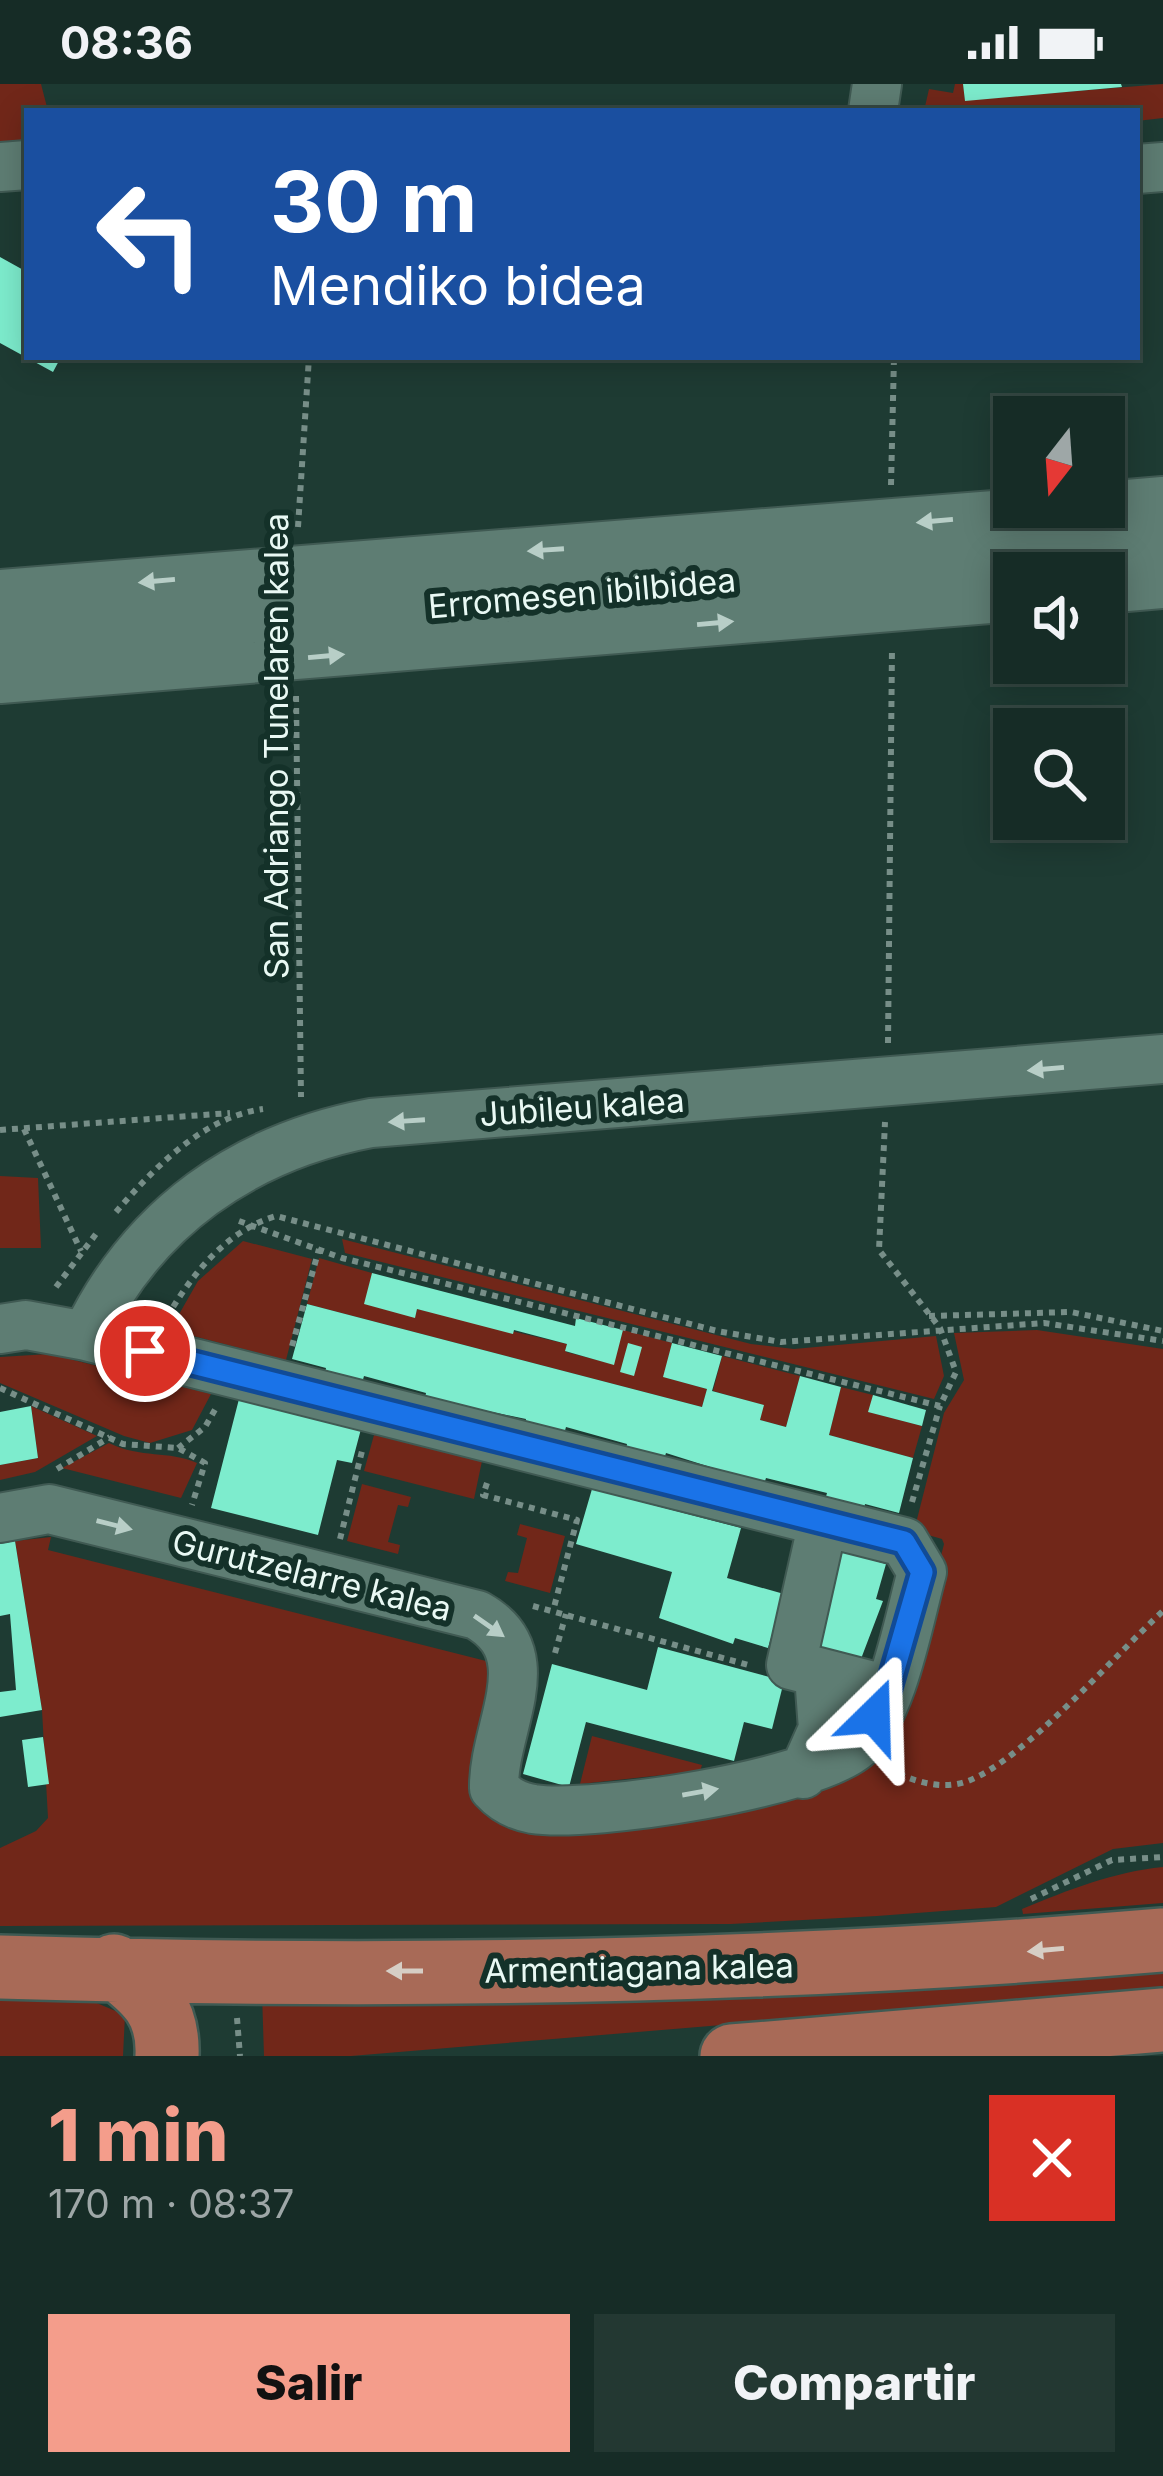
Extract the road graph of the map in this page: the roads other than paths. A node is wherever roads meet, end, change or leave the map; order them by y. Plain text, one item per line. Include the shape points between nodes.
1 (1163, 501) edge
2 (1125, 504) edge
3 (993, 515) edge
4 (1163, 544) edge
5 (1163, 584) edge
6 (1125, 587) edge
7 (0, 594) edge
8 (993, 599) edge
9 (0, 639) edge
10 (0, 679) edge
11 (1163, 1059) edge
12 (0, 1329) edge
13 (86, 1336) junction
14 (0, 1518) edge
15 (823, 1522) junction
16 (819, 1675) junction
17 (888, 1690) junction
18 (803, 1774) junction
19 (1163, 1940) edge
20 (10, 1962) edge
21 (114, 1966) junction
22 (1163, 2020) edge
23 (167, 2056) edge
24 (732, 2056) edge

1 - 2 street
3 -> 7 street, Erromesen ibilbidea
4 - 9 street, Erromesen ibilbidea
5 - 6 street
10 -> 8 street, Erromesen ibilbidea
11 -> 13 street, Jubileu kalea via 371,1123 309,1135 239,1167 178,1216 114,1287
12 - 13 street via 26,1324
13 - 15 street
14 -> 18 street, Gurutzelarre kalea via 49,1509 495,1625 516,1662 494,1762 494,1787 506,1801 535,1809 609,1808
15 - 16 street via 790,1665
15 - 17 street via 904,1542 922,1572
16 - 17 street
16 - 18 street via 823,1729
17 - 18 street via 860,1743
19 -> 21 main road, Armentiagana kalea via 583,1971
20 - 21 main road, Armentiagana kalea
21 - 23 main road via 151,1993 169,2030
22 - 24 main road

